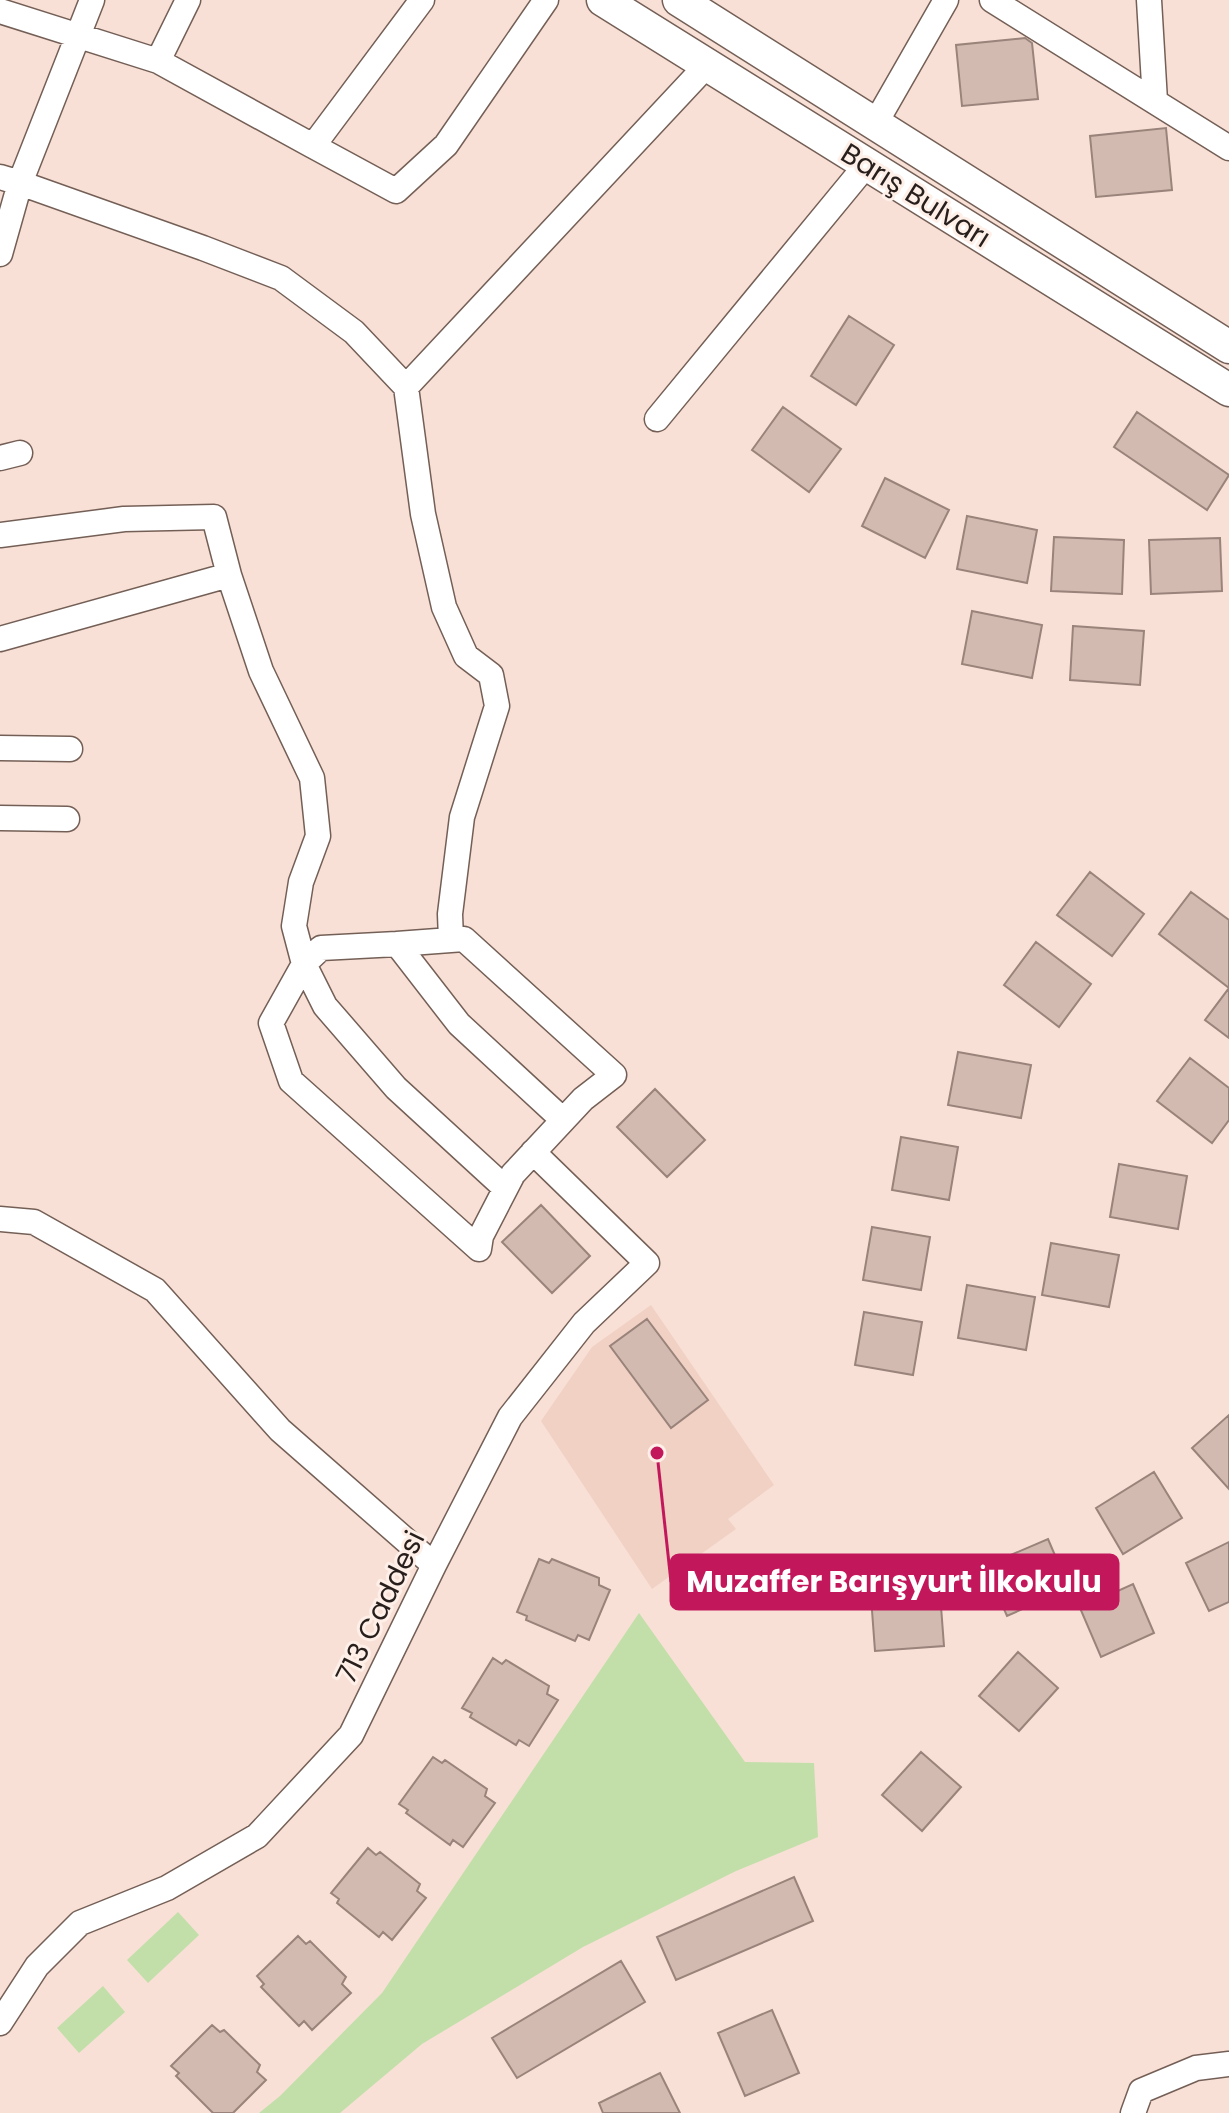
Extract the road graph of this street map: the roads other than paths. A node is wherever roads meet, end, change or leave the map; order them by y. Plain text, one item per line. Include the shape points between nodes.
1 (92, 0) edge
2 (188, 0) edge
3 (422, 0) edge
4 (546, 0) edge
5 (603, 0) edge
6 (679, 0) edge
7 (946, 0) edge
8 (992, 0) edge
9 (1149, 0) edge
10 (0, 11) edge
11 (77, 34) junction
12 (158, 61) junction
13 (707, 65) junction
14 (1155, 101) junction
15 (875, 124) junction
16 (313, 146) junction
17 (1229, 148) edge
18 (867, 164) junction
19 (10, 180) edge
20 (0, 254) edge
21 (1229, 347) edge
22 (406, 387) junction
23 (1229, 390) edge
24 (657, 419) dead end
25 (0, 535) edge
26 (229, 575) junction
27 (0, 639) edge
28 (0, 748) edge
29 (70, 749) dead end
30 (0, 818) edge
31 (67, 819) dead end
32 (451, 940) junction
33 (397, 944) junction
34 (304, 964) junction
35 (563, 1120) junction
36 (533, 1152) junction
37 (505, 1188) junction
38 (0, 1219) edge
39 (434, 1565) junction
40 (0, 2023) edge
41 (1229, 2064) edge
42 (1133, 2113) edge

1 - 11 street
2 - 12 street
3 - 16 street
4 - 16 street via 446,145 396,191
5 - 13 main road, Barış Bulvarı
6 - 15 main road, Barış Bulvarı
7 - 15 street
8 - 14 street
9 - 14 street
10 - 11 street
11 - 12 street
11 - 19 street
12 - 16 street
13 - 18 main road, Barış Bulvarı
13 - 22 street
14 - 17 street
15 - 21 main road, Barış Bulvarı
18 - 23 main road, Barış Bulvarı
18 - 24 street
19 - 20 street
19 - 22 street via 281,278 354,332
22 - 32 street via 423,514 444,607 466,656 491,675 497,706 462,817
25 - 26 street via 124,519 214,517
26 - 27 street
26 - 34 street via 261,671 312,778 318,836 301,882 294,926
28 - 29 street
30 - 31 street
32 - 33 street
32 - 35 street via 464,939 614,1075
33 - 34 street via 321,948
33 - 35 street via 459,1024
34 - 37 street via 325,1006 396,1088
34 - 37 street via 271,1023 291,1081 479,1249
35 - 36 street
36 - 37 street
36 - 39 street, 713 Caddesi via 647,1263 584,1323 510,1417
38 - 39 street via 34,1222 155,1290 280,1430
39 - 40 street, 713 Caddesi via 351,1735 257,1836 167,1888 80,1923 37,1966
41 - 42 street via 1196,2068 1141,2091

